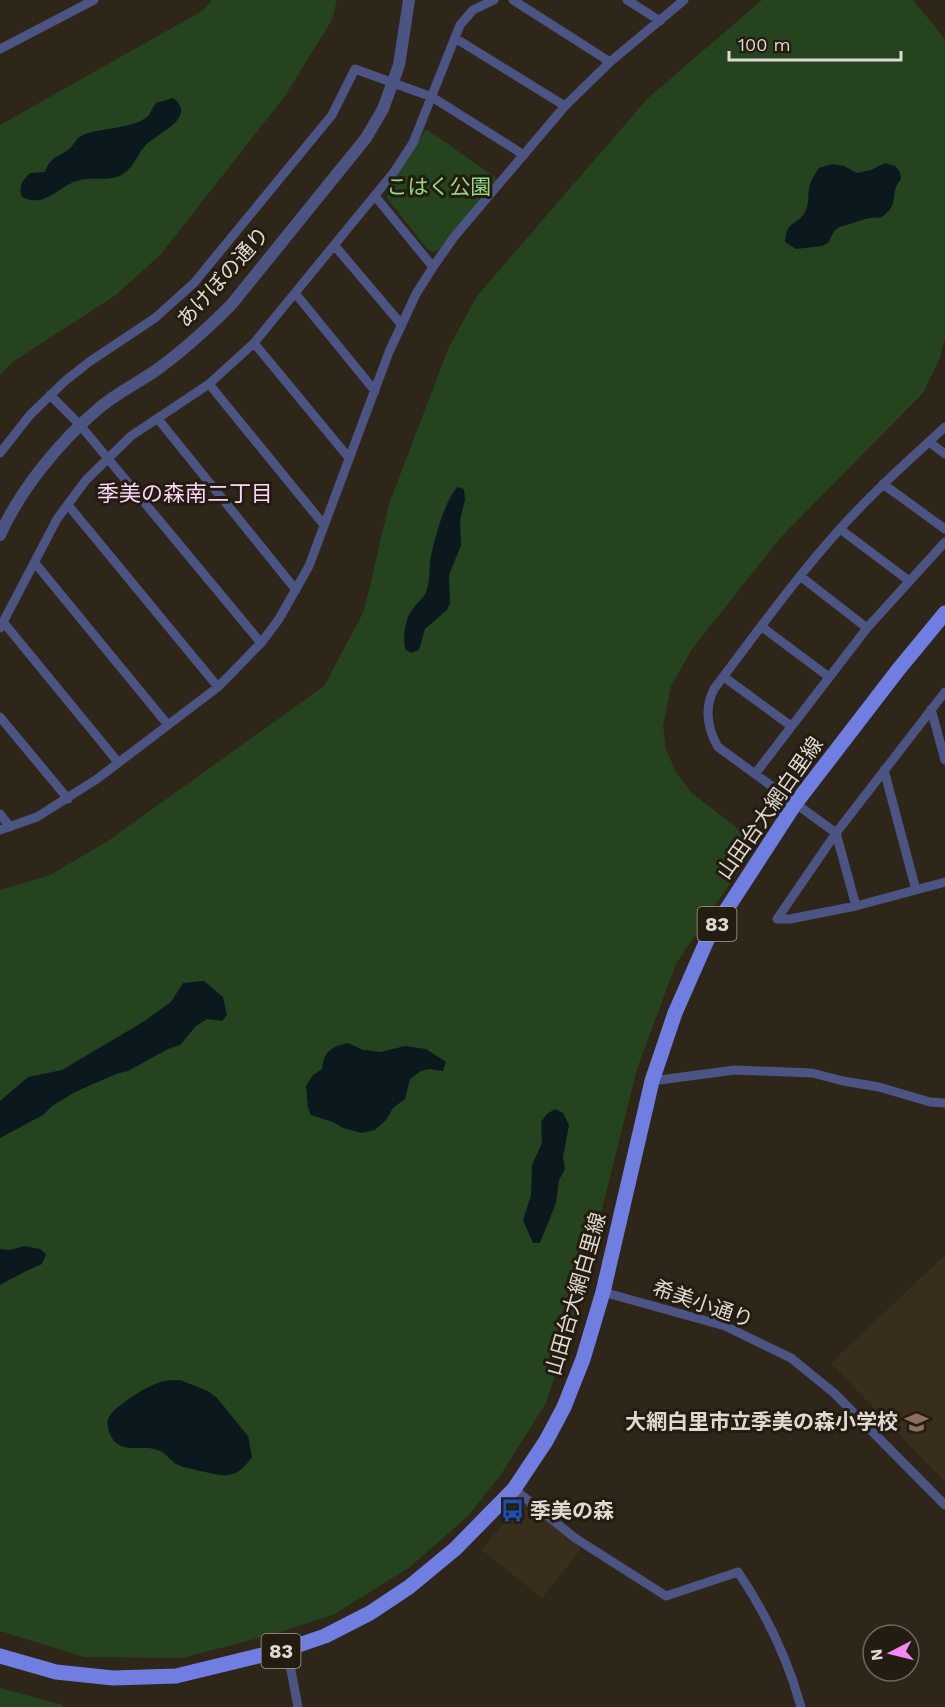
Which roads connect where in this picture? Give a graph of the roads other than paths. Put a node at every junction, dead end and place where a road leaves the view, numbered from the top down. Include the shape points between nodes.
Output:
1 (94, 0) edge
2 (409, 0) edge
3 (494, 0) edge
4 (513, 0) edge
5 (627, 0) edge
6 (684, 0) edge
7 (660, 21) junction
8 (455, 38) junction
9 (0, 49) edge
10 (610, 62) junction
11 (393, 82) junction
12 (432, 97) junction
13 (565, 106) junction
14 (524, 155) junction
15 (375, 196) junction
16 (335, 246) junction
17 (434, 267) junction
18 (295, 293) junction
19 (401, 324) junction
20 (254, 343) junction
21 (209, 384) junction
22 (375, 391) junction
23 (50, 395) junction
24 (158, 419) junction
25 (80, 425) junction
26 (945, 427) edge
27 (929, 442) junction
28 (0, 453) edge
29 (945, 454) edge
30 (349, 458) junction
31 (107, 459) junction
32 (883, 484) junction
33 (68, 506) junction
34 (324, 525) junction
35 (840, 529) junction
36 (945, 529) edge
37 (0, 535) edge
38 (945, 542) edge
39 (35, 563) junction
40 (800, 576) junction
41 (908, 580) junction
42 (296, 590) junction
43 (945, 614) edge
44 (2, 625) edge
45 (762, 627) junction
46 (867, 628) junction
47 (261, 643) junction
48 (724, 677) junction
49 (829, 677) junction
50 (218, 687) junction
51 (945, 693) edge
52 (931, 709) junction
53 (0, 717) edge
54 (168, 725) junction
55 (791, 726) junction
56 (945, 760) edge
57 (118, 762) junction
58 (884, 770) junction
59 (755, 774) junction
60 (68, 799) junction
61 (795, 804) junction
62 (0, 814) edge
63 (10, 827) junction
64 (0, 830) edge
65 (836, 834) junction
66 (945, 882) edge
67 (916, 890) junction
68 (856, 906) junction
69 (652, 1082) junction
70 (945, 1103) edge
71 (603, 1292) junction
72 (514, 1489) junction
73 (945, 1505) edge
74 (287, 1649) junction
75 (0, 1656) edge
76 (298, 1707) edge
77 (801, 1707) edge

1 - 9 street
2 - 11 street, あけぼの通り
3 - 8 street via 473,10
4 - 10 street
5 - 7 street
6 - 7 street
7 - 10 street
8 - 12 street
8 - 13 street
10 - 13 street
11 - 12 street
11 - 23 street via 355,69 332,115 194,283 155,318 88,362
11 - 25 street, あけぼの通り via 366,138 231,305 183,350
12 - 14 street
12 - 15 street via 412,142
13 - 14 street
14 - 17 street via 454,237
15 - 16 street
15 - 17 street
16 - 18 street
16 - 19 street
17 - 19 street
18 - 20 street
18 - 22 street
19 - 22 street
20 - 21 street
20 - 30 street
21 - 24 street
21 - 34 street
22 - 30 street
23 - 25 street
23 - 28 street
24 - 31 street via 131,436
24 - 42 street
25 - 31 street
25 - 37 street, あけぼの通り via 52,455
26 - 27 street
27 - 29 street
27 - 32 street
30 - 34 street
31 - 33 street
31 - 47 street
32 - 35 street
32 - 36 street
33 - 39 street via 57,519
33 - 50 street
34 - 42 street
35 - 40 street
35 - 41 street
38 - 41 street
39 - 44 street
39 - 54 street
40 - 45 street
40 - 46 street
41 - 46 street
42 - 47 street
43 - 61 main road, 山田台大網白里線 / 83
44 - 57 street
45 - 48 street
45 - 49 street
46 - 49 street
47 - 50 street
48 - 55 street
48 - 59 street via 710,699 709,726 718,747
49 - 55 street
50 - 54 street
51 - 52 street
52 - 56 street
52 - 58 street
53 - 60 street
54 - 57 street
55 - 59 street
57 - 60 street
58 - 65 street
58 - 67 street
59 - 61 street
60 - 63 street
61 - 65 street
61 - 69 main road, 山田台大網白里線 / 83 via 708,938 675,1013
62 - 63 street
63 - 64 street
65 - 68 street
65 - 68 street via 777,919
66 - 67 street
67 - 68 street
69 - 70 street via 735,1070 812,1073
69 - 71 main road, 山田台大網白里線 / 83
71 - 72 main road, 山田台大網白里線 / 83 via 564,1407
71 - 73 street, 希美小通り via 725,1326 791,1358 834,1393
72 - 74 main road, 山田台大網白里線 / 83 via 454,1550 409,1587 370,1613
72 - 77 street via 575,1538 666,1596 738,1572 759,1603
74 - 75 main road, 山田台大網白里線 / 83 via 176,1676 113,1678 56,1672
74 - 76 street

